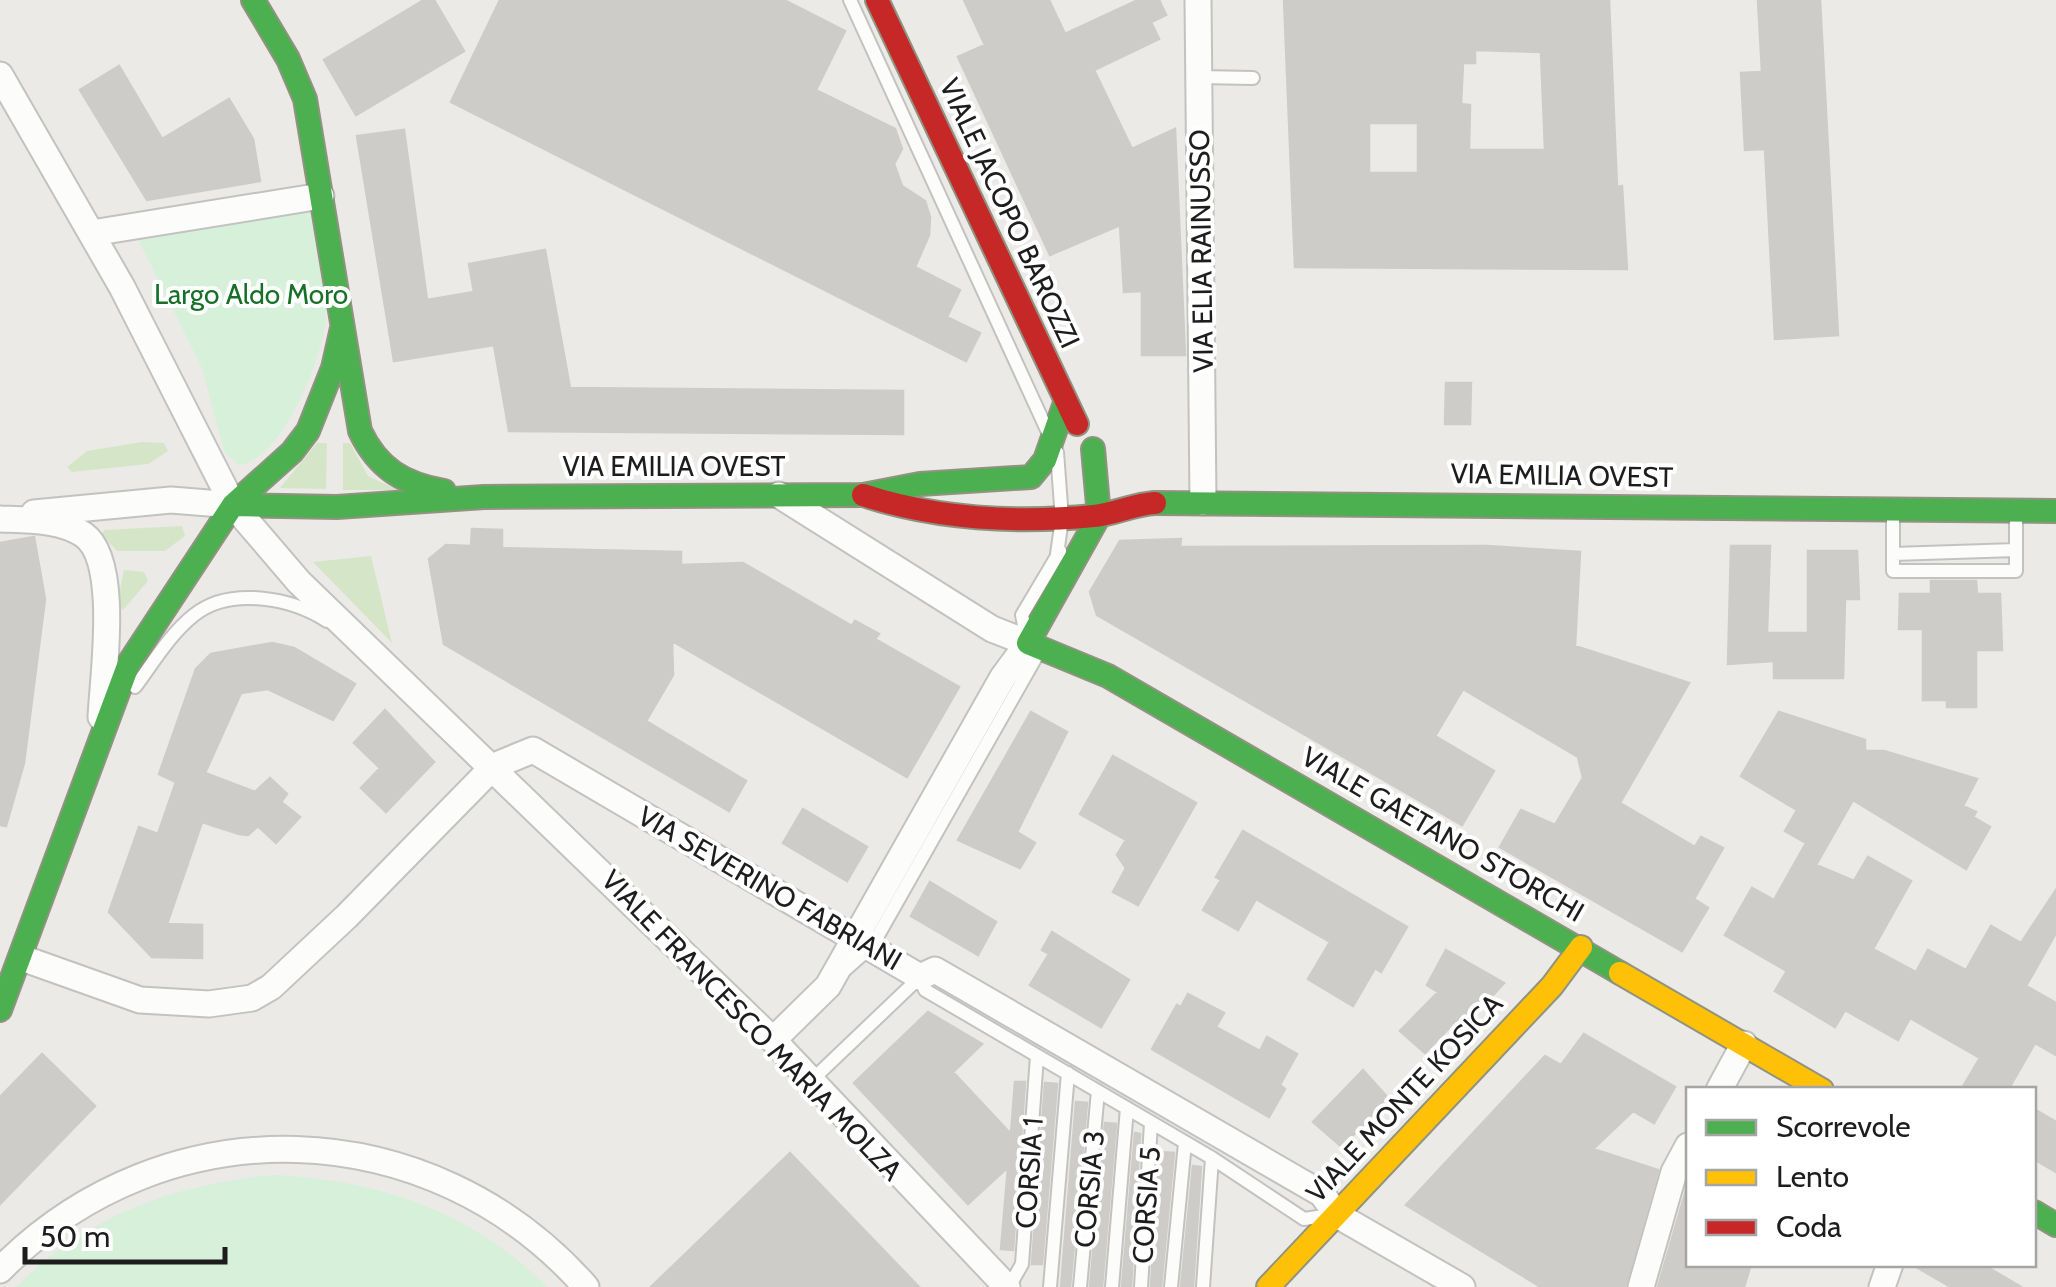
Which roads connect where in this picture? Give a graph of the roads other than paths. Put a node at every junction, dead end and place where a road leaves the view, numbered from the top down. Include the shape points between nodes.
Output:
1 (254, 0) edge
2 (850, 0) edge
3 (877, 0) edge
4 (1198, 0) edge
5 (0, 75) edge
6 (1199, 77) junction
7 (1253, 78) dead end
8 (320, 196) junction
9 (92, 232) junction
10 (342, 328) junction
11 (1065, 403) junction
12 (1052, 440) junction
13 (1093, 450) junction
14 (863, 495) junction
15 (779, 496) junction
16 (484, 497) junction
17 (1204, 502) junction
18 (1139, 504) junction
19 (233, 505) junction
20 (1892, 509) junction
21 (2016, 511) junction
22 (2056, 511) edge
23 (1099, 516) junction
24 (1062, 518) junction
25 (0, 519) edge
26 (2016, 550) junction
27 (1057, 554) junction
28 (1893, 554) junction
29 (1034, 646) junction
30 (372, 651) junction
31 (100, 733) junction
32 (494, 766) junction
33 (864, 941) junction
34 (1580, 947) junction
35 (22, 958) junction
36 (920, 976) junction
37 (0, 1010) edge
38 (773, 1040) junction
39 (1744, 1044) junction
40 (1037, 1056) junction
41 (1068, 1073) junction
42 (812, 1080) junction
43 (1721, 1087) edge
44 (1817, 1087) edge
45 (1098, 1091) junction
46 (1126, 1108) junction
47 (1152, 1122) junction
48 (1185, 1143) junction
49 (1686, 1150) edge
50 (1212, 1158) junction
51 (1337, 1215) junction
52 (0, 1270) edge
53 (586, 1287) edge
54 (1008, 1287) edge
55 (1050, 1287) edge
56 (1080, 1287) edge
57 (1112, 1287) edge
58 (1141, 1287) edge
59 (1171, 1287) edge
60 (1203, 1287) edge
61 (1268, 1287) edge
62 (1462, 1287) edge
63 (1641, 1287) edge

1 - 8 street via 298,79
2 - 12 lane
3 - 11 street, VIALE JACOPO BAROZZI
4 - 6 street, VIA ELIA RAINUSSO
5 - 9 street
6 - 7 lane
6 - 17 street, VIA ELIA RAINUSSO
8 - 9 street
8 - 10 street
9 - 19 street
10 - 16 street via 360,431 379,464 416,487
10 - 19 street via 308,431
11 - 12 street, VIA EMILIA OVEST
11 - 13 street, VIALE JACOPO BAROZZI
12 - 14 street, VIA EMILIA OVEST via 1030,477
12 - 24 lane
13 - 18 street
13 - 23 street
14 - 15 street, VIA EMILIA OVEST
14 - 24 street, VIA EMILIA OVEST via 915,512
15 - 16 street, VIA EMILIA OVEST
15 - 29 street via 992,629
16 - 19 street via 391,506
17 - 18 street, VIA EMILIA OVEST
17 - 20 street, VIA EMILIA OVEST
18 - 23 street, VIA EMILIA OVEST
19 - 25 street via 171,500
19 - 30 street via 299,582
19 - 31 street via 142,638
20 - 21 street, VIA EMILIA OVEST
20 - 28 lane
21 - 22 street, VIA EMILIA OVEST
21 - 26 lane
23 - 24 street, VIA EMILIA OVEST
23 - 27 lane
23 - 29 street
24 - 27 lane
25 - 31 street via 79,532 100,556 106,589
26 - 28 lane
26 - 28 lane via 2016,571 1892,571
27 - 29 lane via 1022,615
29 - 33 street via 1002,677
29 - 34 street, VIALE GAETANO STORCHI via 1108,676
30 - 31 lane via 294,605 254,598 217,603 184,624
30 - 32 street
31 - 35 street
32 - 33 street, VIA SEVERINO FABRIANI via 533,750
32 - 35 street via 262,994 234,1003 140,1000
32 - 38 street, VIALE FRANCESCO MARIA MOLZA
33 - 36 street, VIA SEVERINO FABRIANI
33 - 38 street
34 - 39 street, VIALE GAETANO STORCHI
34 - 51 street, VIALE MONTE KOSICA via 1552,986
35 - 37 street
36 - 40 lane via 925,990
36 - 42 lane
36 - 51 street, VIA SEVERINO FABRIANI via 935,970 1322,1194
38 - 42 street, VIALE FRANCESCO MARIA MOLZA
39 - 43 street
39 - 44 street, VIALE GAETANO STORCHI
40 - 41 lane
40 - 54 lane, CORSIA 1 via 1022,1264
41 - 45 lane
41 - 55 lane
42 - 54 street, VIALE FRANCESCO MARIA MOLZA
45 - 46 lane
45 - 56 lane, CORSIA 3
46 - 47 lane
46 - 57 lane
47 - 48 lane
47 - 58 lane, CORSIA 5
48 - 50 lane
48 - 59 lane
49 - 63 street
50 - 51 lane via 1304,1219
50 - 60 lane
51 - 61 street, VIALE MONTE KOSICA
51 - 62 street, VIA SEVERINO FABRIANI
52 - 53 street via 55,1222 128,1181 204,1156 284,1148 364,1156 441,1180 512,1219

